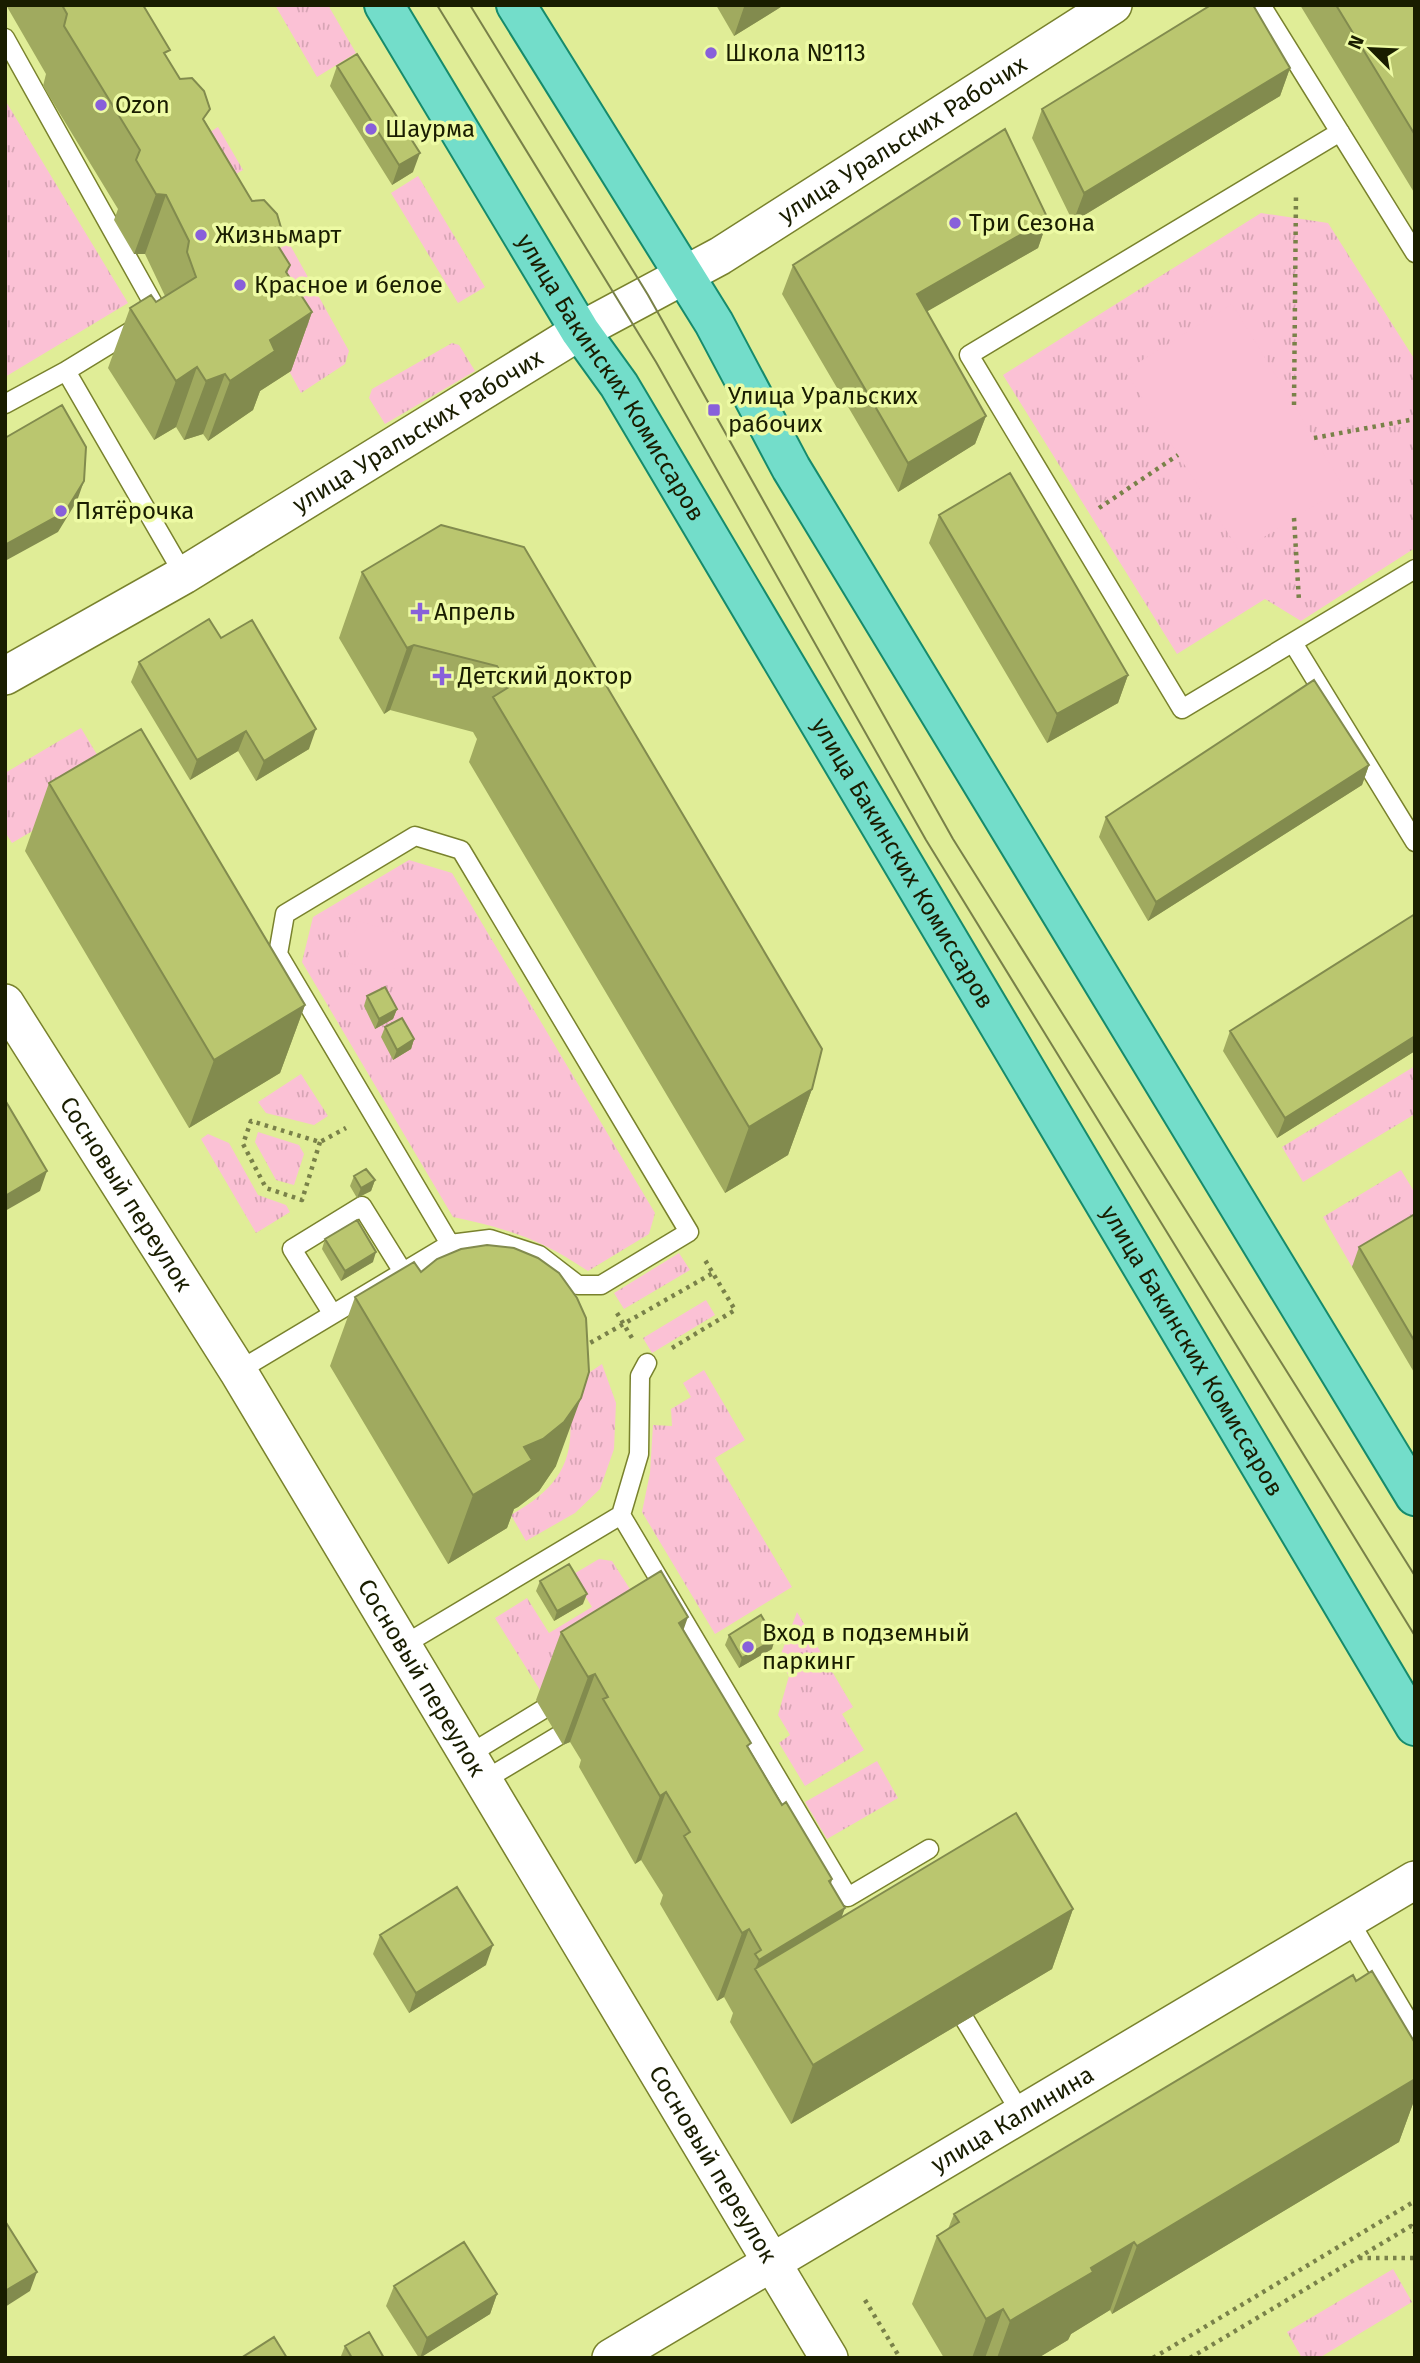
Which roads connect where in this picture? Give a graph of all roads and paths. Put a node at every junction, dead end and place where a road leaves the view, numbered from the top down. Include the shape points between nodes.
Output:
1 (384, 5) edge
2 (516, 5) edge
3 (1114, 5) edge
4 (1261, 5) edge
5 (5, 38) edge
6 (1340, 132) junction
7 (1296, 158) junction
8 (1415, 253) edge
9 (683, 275) junction
10 (580, 331) junction
11 (66, 371) junction
12 (5, 404) edge
13 (1294, 405) dead end
14 (1415, 419) edge
15 (1314, 438) dead end
16 (1178, 455) dead end
17 (1294, 518) dead end
18 (1072, 526) junction
19 (1415, 569) edge
20 (184, 575) junction
21 (1297, 640) junction
22 (5, 676) edge
23 (1415, 842) edge
24 (5, 1003) edge
25 (350, 1126) dead end
26 (320, 1142) junction
27 (689, 1232) junction
28 (450, 1244) junction
29 (403, 1272) junction
30 (713, 1273) junction
31 (601, 1285) junction
32 (332, 1313) junction
33 (623, 1322) junction
34 (576, 1352) edge
35 (647, 1363) junction
36 (238, 1371) junction
37 (1415, 1496) edge
38 (621, 1515) junction
39 (402, 1646) junction
40 (542, 1710) dead end
41 (1415, 1726) edge
42 (558, 1736) dead end
43 (475, 1768) junction
44 (929, 1849) dead end
45 (1415, 1880) edge
46 (1349, 1920) junction
47 (965, 2020) edge
48 (1415, 2032) edge
49 (1022, 2115) junction
50 (1415, 2201) edge
51 (1415, 2233) edge
52 (1358, 2258) junction
53 (1415, 2258) edge
54 (773, 2264) junction
55 (866, 2300) dead end
56 (611, 2358) edge
57 (829, 2358) edge
58 (900, 2358) edge
59 (1153, 2358) edge
60 (1190, 2358) edge

1 - 10 main road, улица Бакинских Комиссаров
2 - 9 main road
3 - 9 street, улица Уральских Рабочих via 720,256
4 - 6 lane
5 - 11 lane via 159,314
6 - 7 lane
6 - 8 lane
7 - 13 path
7 - 18 lane via 969,355
9 - 10 street, улица Уральских Рабочих
9 - 37 main road via 791,468
10 - 20 street, улица Уральских Рабочих
10 - 41 main road, улица Бакинских Комиссаров via 619,385
11 - 12 lane
11 - 20 lane
14 - 15 path
16 - 18 path
17 - 21 path
18 - 21 lane via 1182,709
19 - 21 lane
20 - 22 street, улица Уральских Рабочих
21 - 23 lane
24 - 36 street, Сосновый переулок
25 - 26 path
26 - 26 path via 251,1121 243,1144 266,1188 302,1200
27 - 28 lane via 461,850 415,836 285,914 278,954
27 - 30 path
27 - 31 lane
28 - 29 lane
28 - 31 lane via 490,1238 539,1255 578,1285
29 - 32 lane
29 - 32 lane via 362,1206 292,1249
30 - 33 path
30 - 35 path via 735,1310
31 - 33 path
32 - 36 lane
33 - 34 path
33 - 35 path
35 - 38 lane via 640,1376 639,1454
36 - 39 street, Сосновый переулок
38 - 39 lane
38 - 44 lane via 848,1897
39 - 43 street, Сосновый переулок
40 - 43 lane
42 - 43 lane
43 - 54 street, Сосновый переулок
45 - 46 street, улица Калинина
46 - 48 lane
46 - 49 street, улица Калинина
47 - 49 lane
49 - 54 street, улица Калинина
50 - 59 path
51 - 52 path via 1410,2226
52 - 53 path
52 - 60 path
54 - 56 street, улица Калинина
54 - 57 street, Сосновый переулок
55 - 58 path

